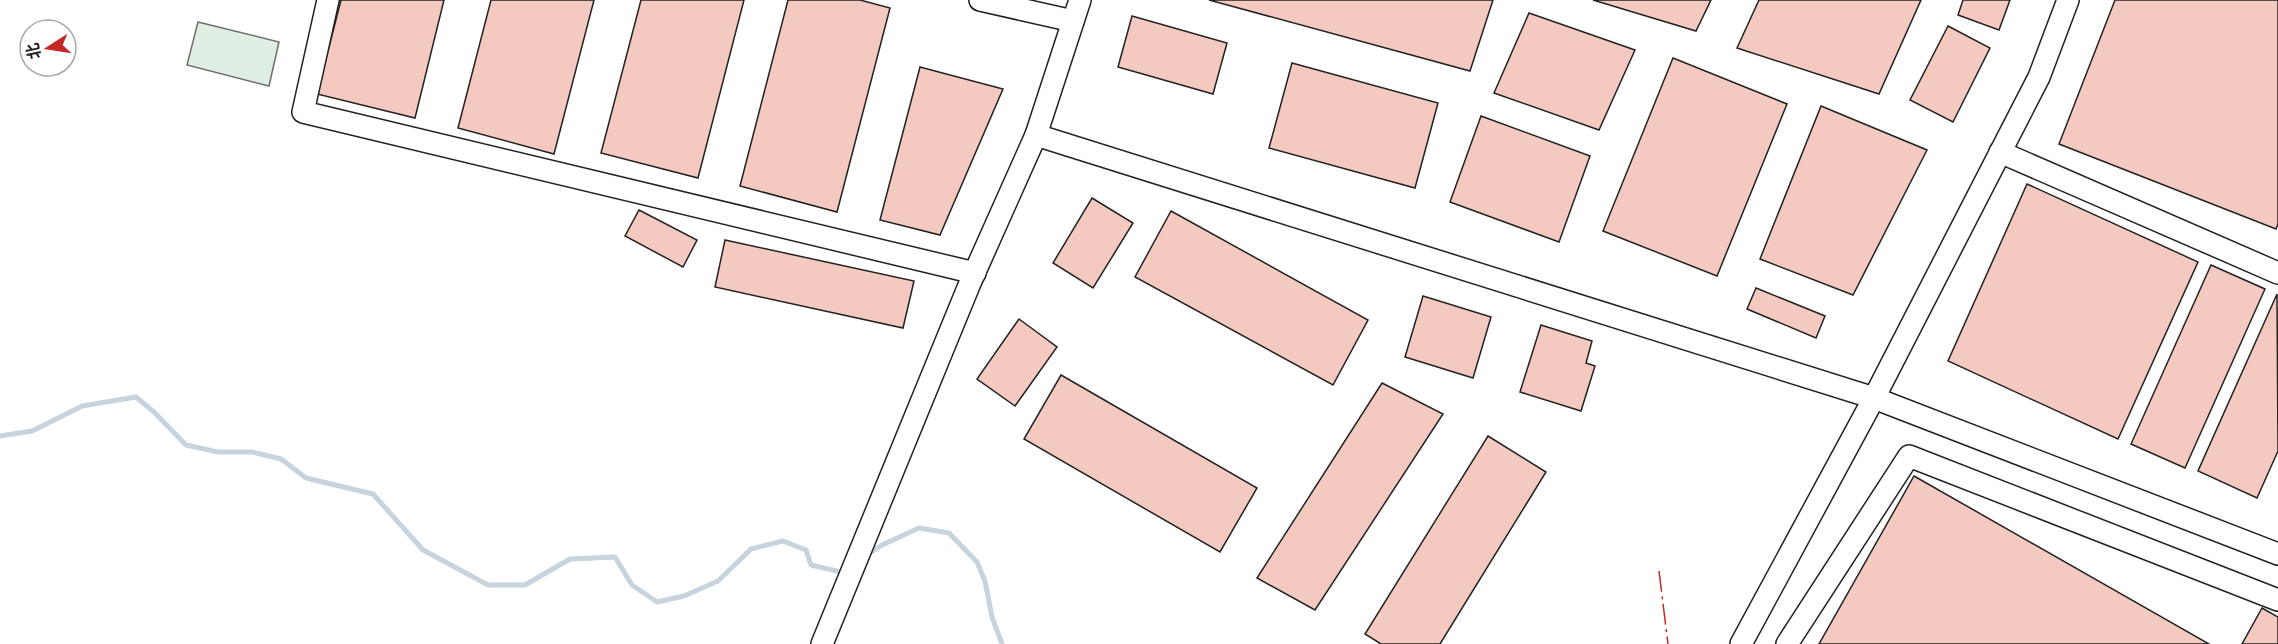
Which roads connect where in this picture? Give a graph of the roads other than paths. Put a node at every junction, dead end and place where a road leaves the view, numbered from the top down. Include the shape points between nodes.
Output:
1 (328, 0) edge
2 (980, 0) edge
3 (1080, 0) edge
4 (2068, 0) edge
5 (1073, 21) junction
6 (1036, 135) junction
7 (2000, 152) junction
8 (975, 273) junction
9 (2278, 273) edge
10 (1874, 398) junction
11 (2278, 554) edge
12 (2278, 600) edge
13 (822, 644) edge
14 (1741, 644) edge
15 (1787, 644) edge

1 - 8 street via 303,112
2 - 5 street
3 - 5 street
4 - 7 street via 2039,77
5 - 6 street
6 - 8 street
6 - 10 street
7 - 9 street
7 - 10 street
8 - 13 street
10 - 11 street
10 - 14 street
12 - 15 street via 1909,456

